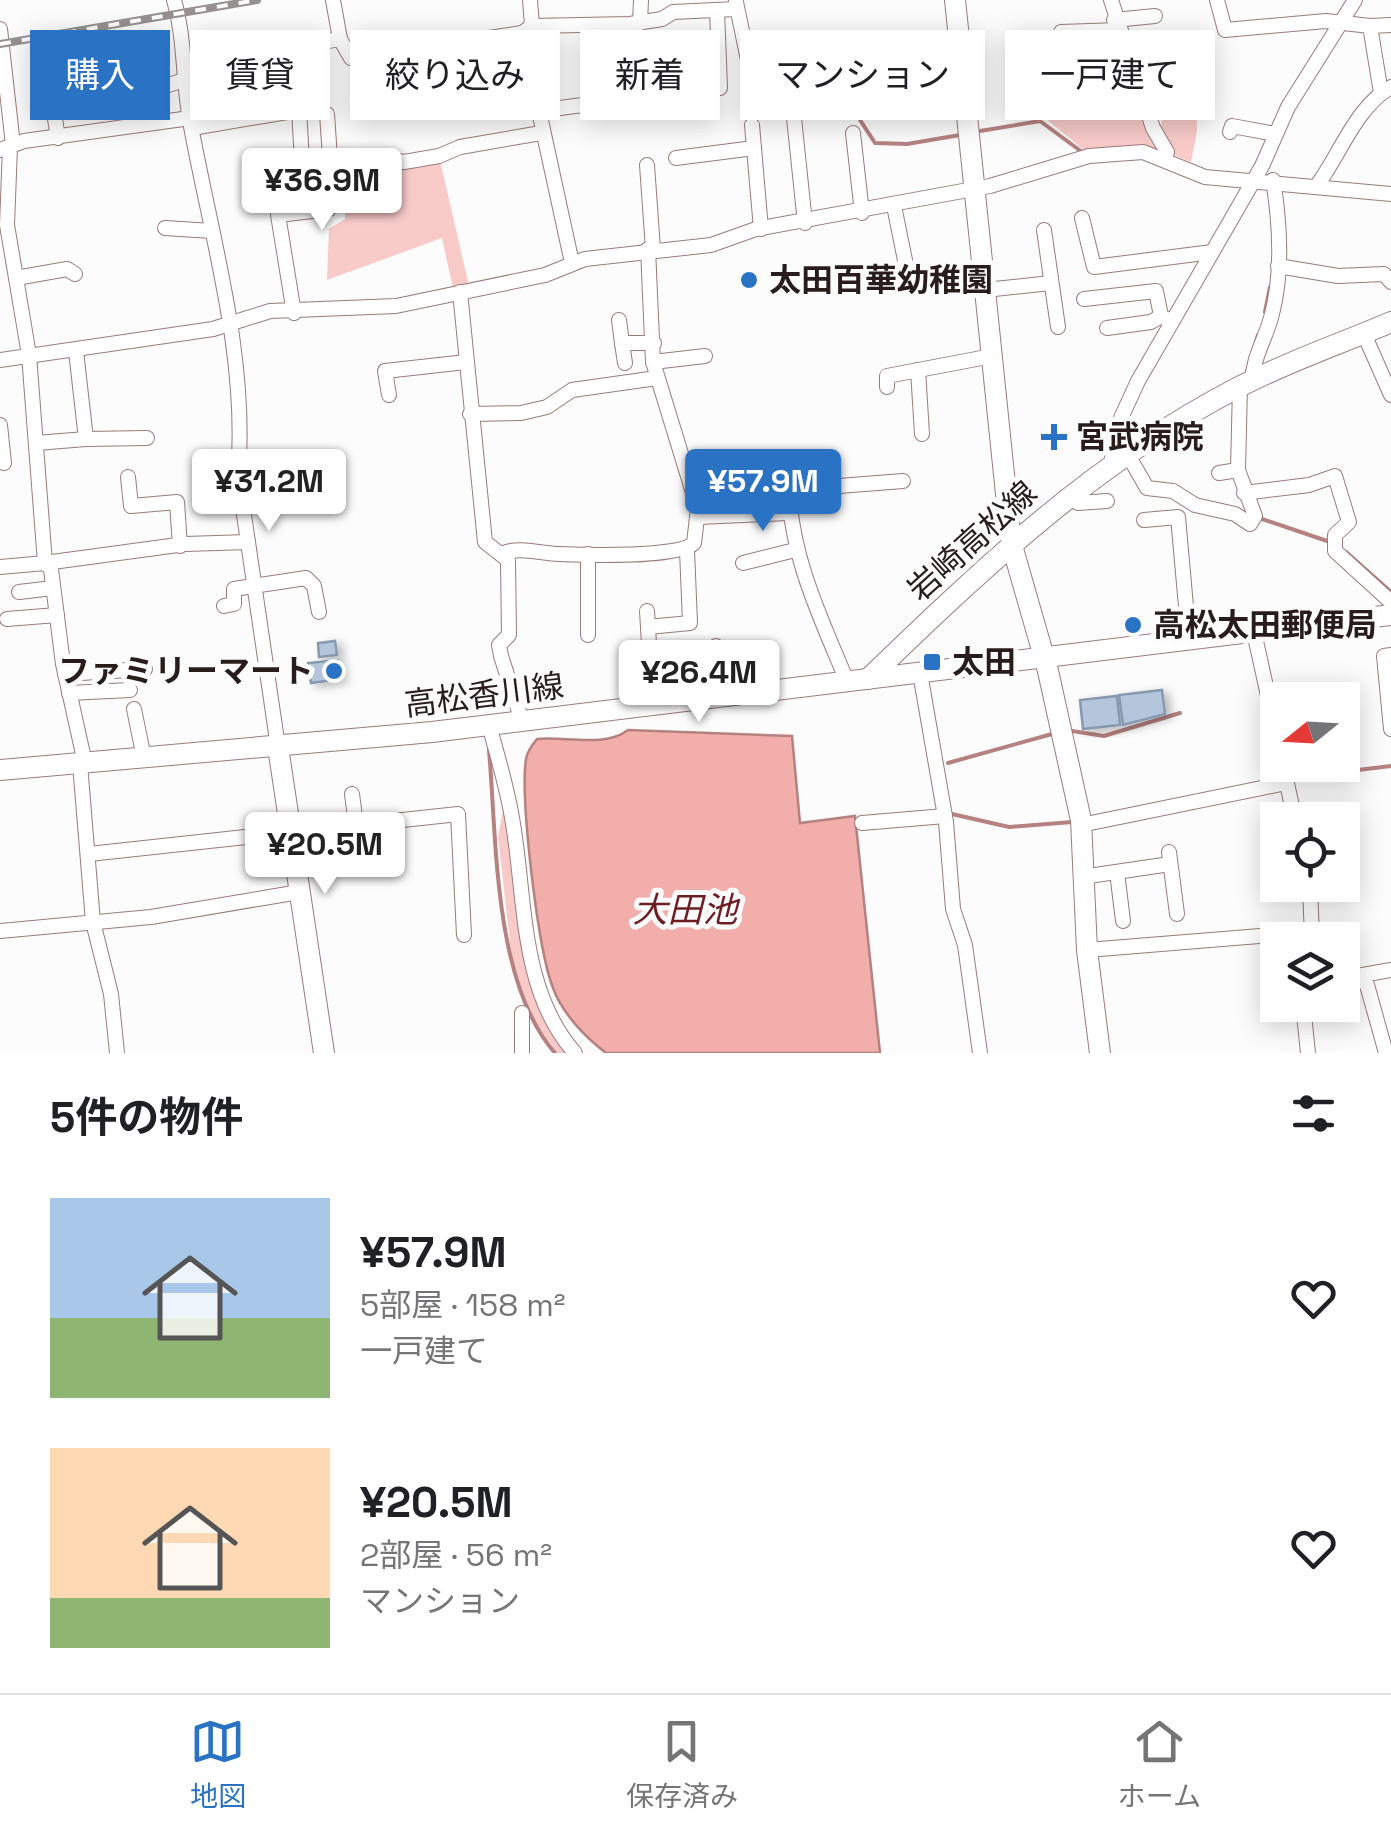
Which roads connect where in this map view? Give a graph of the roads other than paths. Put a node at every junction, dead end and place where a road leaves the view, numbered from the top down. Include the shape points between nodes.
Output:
1 (174, 0) edge
2 (333, 0) edge
3 (530, 0) edge
4 (641, 0) edge
5 (955, 0) edge
6 (1111, 0) edge
7 (1217, 0) edge
8 (1355, 0) edge
9 (736, 5) edge
10 (717, 10) junction
11 (1154, 16) dead end
12 (1342, 22) junction
13 (640, 23) junction
14 (1116, 25) junction
15 (1370, 26) junction
16 (1391, 26) edge
17 (0, 29) edge
18 (527, 30) joint
19 (718, 30) edge
20 (741, 30) edge
21 (1077, 30) edge
22 (340, 40) junction
23 (350, 58) edge
24 (185, 80) junction
25 (170, 88) edge
26 (1386, 90) edge
27 (55, 120) edge
28 (328, 120) edge
29 (539, 120) edge
30 (794, 120) edge
31 (190, 123) junction
32 (752, 125) dead end
33 (1230, 132) dead end
34 (542, 133) junction
35 (853, 133) dead end
36 (1275, 134) junction
37 (58, 138) junction
38 (8, 147) edge
39 (754, 148) junction
40 (1165, 156) junction
41 (331, 158) junction
42 (676, 158) dead end
43 (302, 161) junction
44 (252, 165) dead end
45 (647, 166) dead end
46 (1255, 179) junction
47 (1273, 180) junction
48 (1318, 184) junction
49 (975, 188) junction
50 (1391, 194) edge
51 (894, 206) junction
52 (862, 213) junction
53 (1082, 218) dead end
54 (805, 223) junction
55 (165, 228) dead end
56 (761, 229) junction
57 (212, 230) junction
58 (1044, 230) dead end
59 (651, 249) junction
60 (1212, 252) junction
61 (572, 263) junction
62 (1278, 266) junction
63 (75, 274) dead end
64 (908, 275) dead end
65 (16, 278) junction
66 (1391, 282) edge
67 (1050, 283) junction
68 (985, 290) junction
69 (460, 292) junction
70 (1084, 299) dead end
71 (294, 313) junction
72 (620, 320) dead end
73 (1166, 320) junction
74 (1391, 322) edge
75 (230, 324) junction
76 (1058, 328) dead end
77 (1107, 328) dead end
78 (1364, 334) junction
79 (622, 343) junction
80 (654, 343) junction
81 (76, 351) junction
82 (30, 355) junction
83 (705, 356) dead end
84 (992, 356) junction
85 (0, 360) edge
86 (466, 362) junction
87 (653, 362) junction
88 (625, 363) dead end
89 (918, 370) junction
90 (657, 378) junction
91 (1246, 384) junction
92 (887, 388) dead end
93 (390, 395) dead end
94 (1391, 395) edge
95 (470, 414) junction
96 (0, 425) edge
97 (922, 434) dead end
98 (86, 438) junction
99 (147, 438) dead end
100 (36, 443) junction
101 (1119, 461) junction
102 (4, 463) dead end
103 (788, 467) dead end
104 (1238, 470) junction
105 (1219, 472) dead end
106 (128, 477) dead end
107 (903, 480) dead end
108 (330, 487) dead end
109 (788, 490) junction
110 (241, 493) junction
111 (1244, 493) junction
112 (1065, 496) junction
113 (1107, 501) dead end
114 (788, 513) junction
115 (698, 517) junction
116 (1144, 520) dead end
117 (248, 542) junction
118 (1011, 542) junction
119 (180, 546) junction
120 (687, 550) junction
121 (795, 550) junction
122 (504, 553) junction
123 (588, 554) junction
124 (45, 562) junction
125 (744, 564) dead end
126 (0, 568) edge
127 (254, 586) junction
128 (53, 588) junction
129 (19, 592) dead end
130 (1391, 602) edge
131 (224, 606) dead end
132 (319, 612) dead end
133 (57, 615) junction
134 (1391, 615) edge
135 (8, 619) dead end
136 (1254, 632) junction
137 (588, 634) dead end
138 (1189, 640) junction
139 (649, 645) dead end
140 (716, 646) dead end
141 (1391, 654) edge
142 (1042, 658) junction
143 (145, 670) dead end
144 (920, 673) junction
145 (65, 674) junction
146 (857, 680) junction
147 (1265, 682) edge
148 (130, 690) dead end
149 (69, 693) junction
150 (720, 697) junction
151 (134, 709) dead end
152 (522, 722) junction
153 (489, 725) junction
154 (1391, 729) edge
155 (278, 747) junction
156 (144, 758) junction
157 (82, 764) junction
158 (0, 770) edge
159 (1262, 782) edge
160 (352, 794) dead end
161 (945, 816) junction
162 (1080, 821) junction
163 (862, 823) dead end
164 (356, 825) junction
165 (290, 832) junction
166 (89, 854) junction
167 (380, 858) dead end
168 (296, 866) junction
169 (1117, 872) junction
170 (1082, 877) junction
171 (300, 892) junction
172 (1177, 914) dead end
173 (1124, 921) dead end
174 (94, 922) junction
175 (0, 930) edge
176 (464, 936) dead end
177 (1260, 939) edge
178 (1087, 950) junction
179 (1391, 970) edge
180 (1360, 976) edge
181 (1360, 982) edge
182 (522, 1012) dead end
183 (1304, 1022) edge
184 (117, 1053) edge
185 (324, 1053) edge
186 (522, 1053) edge
187 (575, 1053) edge
188 (980, 1053) edge
189 (1100, 1053) edge
190 (1308, 1053) edge
191 (1386, 1053) edge

1 - 24 street
2 - 22 street
3 - 18 street
4 - 13 street
5 - 49 main road
6 - 14 street
7 - 12 street via 1225,30
8 - 12 street
9 - 10 street
9 - 20 street
10 - 13 street via 673,12
10 - 19 street
11 - 14 street
12 - 15 street
12 - 36 street
13 - 18 street
14 - 21 street
14 - 40 street via 1132,46
15 - 16 street
15 - 26 street
17 - 38 street
22 - 23 street
22 - 24 street via 273,50
24 - 25 street
24 - 31 street
26 - 48 street via 1364,106
27 - 37 street
28 - 41 street
29 - 34 street
30 - 54 street
31 - 37 street
31 - 43 street via 299,110
31 - 57 street
32 - 39 street
33 - 36 street via 1240,124
34 - 41 street via 404,162
34 - 61 street
35 - 52 street
36 - 46 street
37 - 38 street
38 - 65 street via 7,224
39 - 42 street
39 - 56 street
40 - 46 street via 1205,177
40 - 49 street via 1089,156
41 - 43 street
41 - 71 street via 329,208 278,216
43 - 44 street
45 - 59 street
46 - 47 street
46 - 60 street
47 - 48 street
47 - 62 street
48 - 50 street
49 - 51 street
49 - 68 main road
51 - 52 street
51 - 64 street
52 - 54 street
53 - 60 street via 1094,267
54 - 56 street
55 - 57 street
56 - 59 street via 724,243
57 - 75 street
58 - 67 street
59 - 61 street
59 - 80 street
60 - 73 street
61 - 69 street via 545,276
62 - 66 street via 1338,276 1384,274
62 - 91 street via 1273,314
63 - 65 street via 67,269
65 - 82 street
67 - 68 street
67 - 76 street
68 - 84 main road
69 - 71 street via 385,307
69 - 86 street
70 - 73 street via 1156,291
71 - 75 street via 270,311
72 - 79 street
73 - 77 street
73 - 101 street via 1121,418
74 - 78 main road, 岩崎高松線
75 - 81 street
75 - 110 street
78 - 91 main road, 岩崎高松線
78 - 94 street
79 - 80 street
79 - 88 street
80 - 87 street
81 - 82 street
81 - 98 street
82 - 85 street
82 - 100 street
83 - 87 street
84 - 89 street
84 - 118 main road
86 - 93 street via 385,372
86 - 95 street
87 - 90 street
89 - 92 street via 887,376
89 - 97 street
90 - 95 street via 572,390 548,407 521,413
90 - 115 street
91 - 101 main road, 岩崎高松線
91 - 104 street
95 - 122 street via 485,542
96 - 102 street
98 - 99 street
98 - 100 street
100 - 124 street
101 - 111 street via 1147,488 1173,491 1250,524 1255,516
101 - 112 main road, 岩崎高松線
103 - 109 street
104 - 105 street
104 - 111 street
106 - 119 street via 132,506 177,502
107 - 109 street
108 - 110 street
109 - 114 street
110 - 117 street
111 - 130 street via 1309,486 1334,476 1348,522 1335,535 1336,546
112 - 113 street via 1078,503
112 - 118 main road, 岩崎高松線
114 - 115 street
114 - 121 street
115 - 120 street
116 - 138 street via 1178,517
117 - 119 street
117 - 127 street
118 - 142 main road
118 - 146 main road, 岩崎高松線
119 - 124 street
120 - 123 street
120 - 139 street via 690,623 648,619
121 - 125 street
121 - 146 street
122 - 123 street
122 - 152 street via 509,634 499,645
123 - 137 street
124 - 126 street
124 - 128 street
127 - 131 street via 234,589 234,604
127 - 132 street via 306,578
127 - 155 street
128 - 129 street
128 - 133 street
133 - 135 street
133 - 145 street
134 - 136 main road, 高松香川線
136 - 138 main road, 高松香川線
136 - 147 street
138 - 142 main road, 高松香川線
140 - 150 street
141 - 154 street via 1384,656
142 - 144 main road, 高松香川線
142 - 162 main road
143 - 145 street
144 - 146 main road, 高松香川線
144 - 161 street
145 - 149 street
146 - 150 main road, 高松香川線
148 - 149 street
149 - 157 street
150 - 152 main road, 高松香川線
151 - 156 street
152 - 153 main road, 高松香川線
153 - 155 main road, 高松香川線
153 - 187 street via 510,802 535,981 555,1028
155 - 156 main road, 高松香川線
155 - 165 main road
156 - 157 main road, 高松香川線
157 - 158 main road, 高松香川線
157 - 166 street
159 - 162 street
160 - 164 street
161 - 163 street
161 - 188 street via 953,909 965,945
162 - 170 main road
164 - 165 street
164 - 176 street via 458,814
165 - 166 street
165 - 168 main road
166 - 174 street
167 - 168 street
168 - 171 main road
169 - 170 street
169 - 172 street via 1170,858
169 - 173 street
170 - 178 main road
171 - 174 street
171 - 185 main road
174 - 175 street
174 - 184 street
177 - 178 street
178 - 189 main road
179 - 180 street
181 - 191 street via 1367,985
182 - 186 street
183 - 190 street

